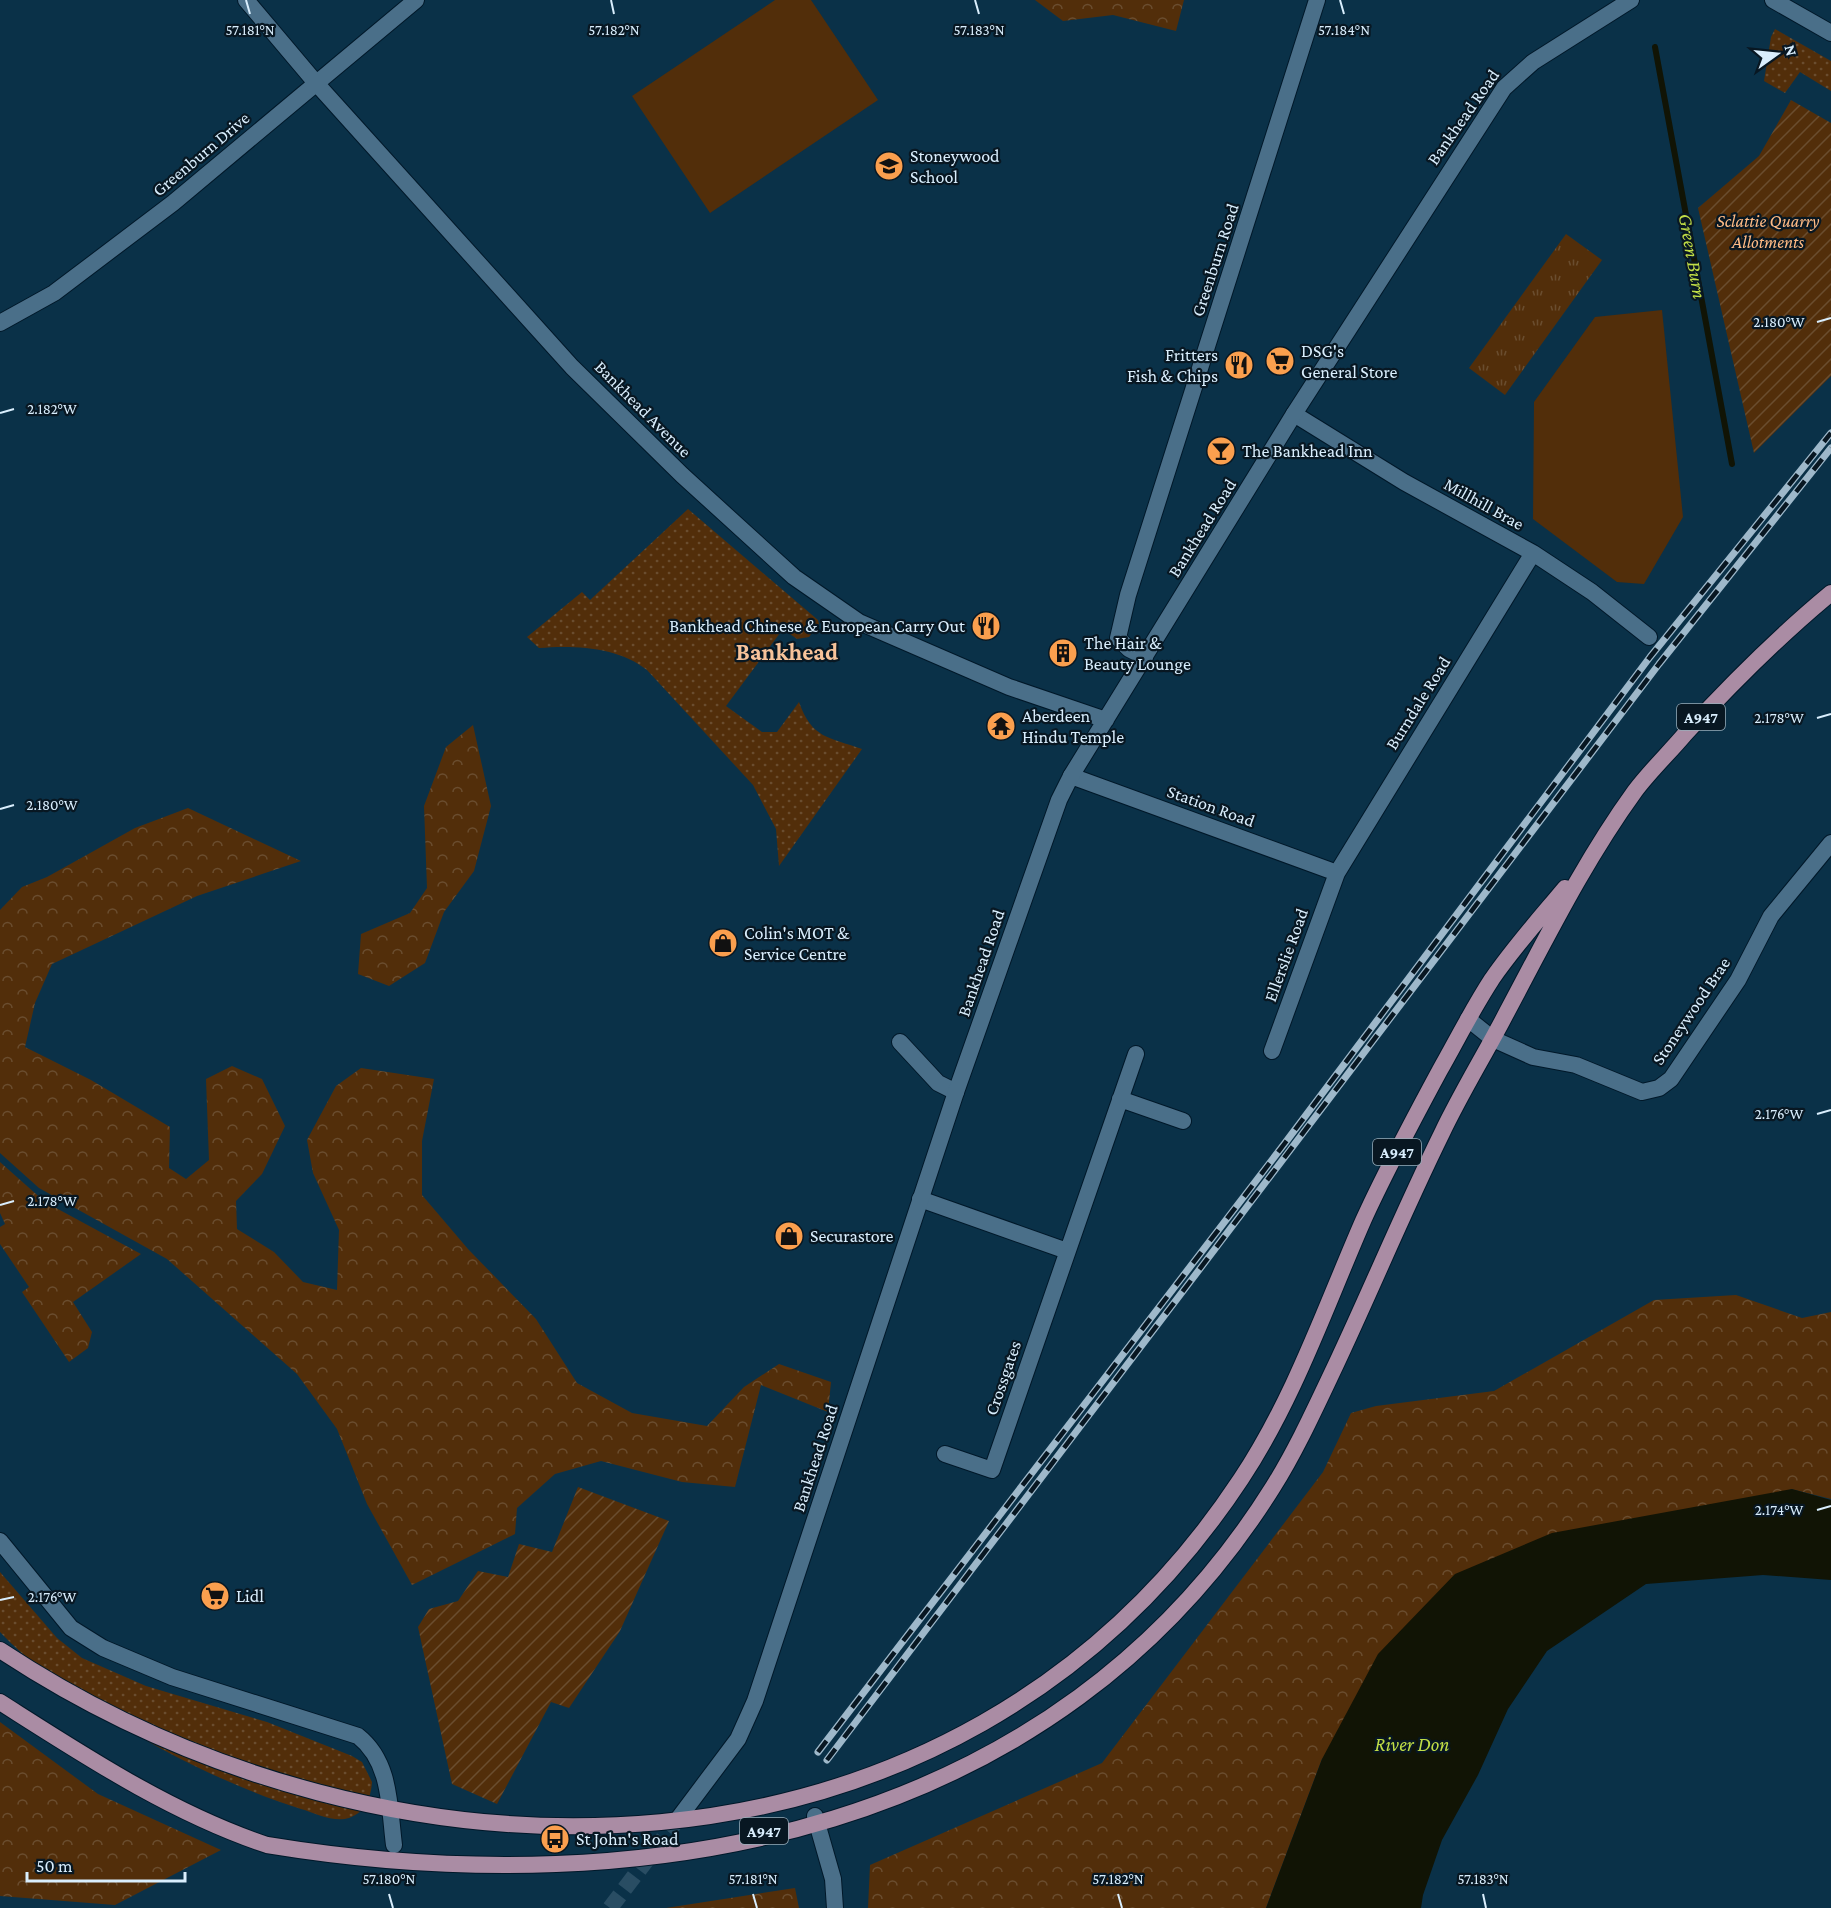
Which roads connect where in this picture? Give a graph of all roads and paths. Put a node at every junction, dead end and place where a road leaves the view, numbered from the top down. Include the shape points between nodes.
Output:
1 (246, 0) edge
2 (416, 0) edge
3 (1317, 0) edge
4 (1631, 0) edge
5 (1773, 0) edge
6 (1831, 33) edge
7 (316, 83) junction
8 (0, 323) edge
9 (1294, 414) junction
10 (1533, 553) junction
11 (1831, 593) edge
12 (1649, 637) dead end
13 (1145, 657) junction
14 (1106, 720) junction
15 (1071, 776) junction
16 (1831, 843) edge
17 (1589, 858) junction
18 (1336, 873) junction
19 (1468, 1019) junction
20 (1493, 1039) junction
21 (900, 1042) dead end
22 (1272, 1051) dead end
23 (1136, 1054) dead end
24 (956, 1092) junction
25 (1120, 1099) junction
26 (1183, 1121) dead end
27 (920, 1199) junction
28 (1067, 1251) junction
29 (945, 1454) dead end
30 (0, 1541) edge
31 (0, 1650) edge
32 (0, 1702) edge
33 (86, 1717) dead end
34 (961, 1786) dead end
35 (815, 1816) junction
36 (678, 1820) tunnel mouth
37 (360, 1839) dead end
38 (394, 1845) junction
39 (831, 1845) junction
40 (805, 1853) dead end
41 (385, 1876) dead end
42 (835, 1908) edge

1 - 7 street, Bankhead Avenue
2 - 7 street, Greenburn Drive
3 - 13 street, Greenburn Road via 1128,595 1118,638
4 - 9 street, Bankhead Road via 1533,62 1504,88
5 - 6 street
7 - 8 street, Greenburn Drive via 173,203 54,293
7 - 14 street, Bankhead Avenue via 572,367 794,577 859,622 1009,687
9 - 10 street, Millhill Brae via 1404,482
9 - 13 street, Bankhead Road
10 - 12 street, Millhill Brae via 1592,592
10 - 18 street, Burndale Road
11 - 17 main road, A947 via 1780,637 1702,716 1638,787
13 - 14 street, Bankhead Road
14 - 15 street, Bankhead Road
15 - 18 street, Station Road
15 - 24 street, Bankhead Road via 1059,800
16 - 20 street, Stoneywood Brae via 1771,916 1738,980 1671,1079 1659,1088 1642,1092 1576,1065 1533,1057
17 - 19 main road, A947 via 1509,957
17 - 20 main road, A947
18 - 22 street, Ellerslie Road
19 - 20 street, Stoneywood Brae
19 - 35 main road, A947 via 1366,1215 1274,1422 1243,1476 1174,1569 1102,1644 1022,1709 928,1767
20 - 34 main road, A947 via 1441,1134 1301,1437 1253,1518 1203,1586 1128,1665 1069,1715 1003,1762
21 - 24 street via 938,1083
23 - 25 street, Crossgates
24 - 27 street, Bankhead Road
25 - 26 street
25 - 28 street, Crossgates
27 - 28 street
27 - 36 street, Bankhead Road via 755,1701 738,1739
28 - 29 street, Crossgates via 992,1470
30 - 38 street via 71,1628 103,1648 172,1677 358,1736 372,1747 384,1773
31 - 33 main road
32 - 41 main road via 110,1771 228,1830 311,1858
35 - 38 main road, A947 via 739,1838 644,1855 516,1861
35 - 39 street
37 - 38 main road, A947
39 - 40 main road, A947
39 - 42 street

